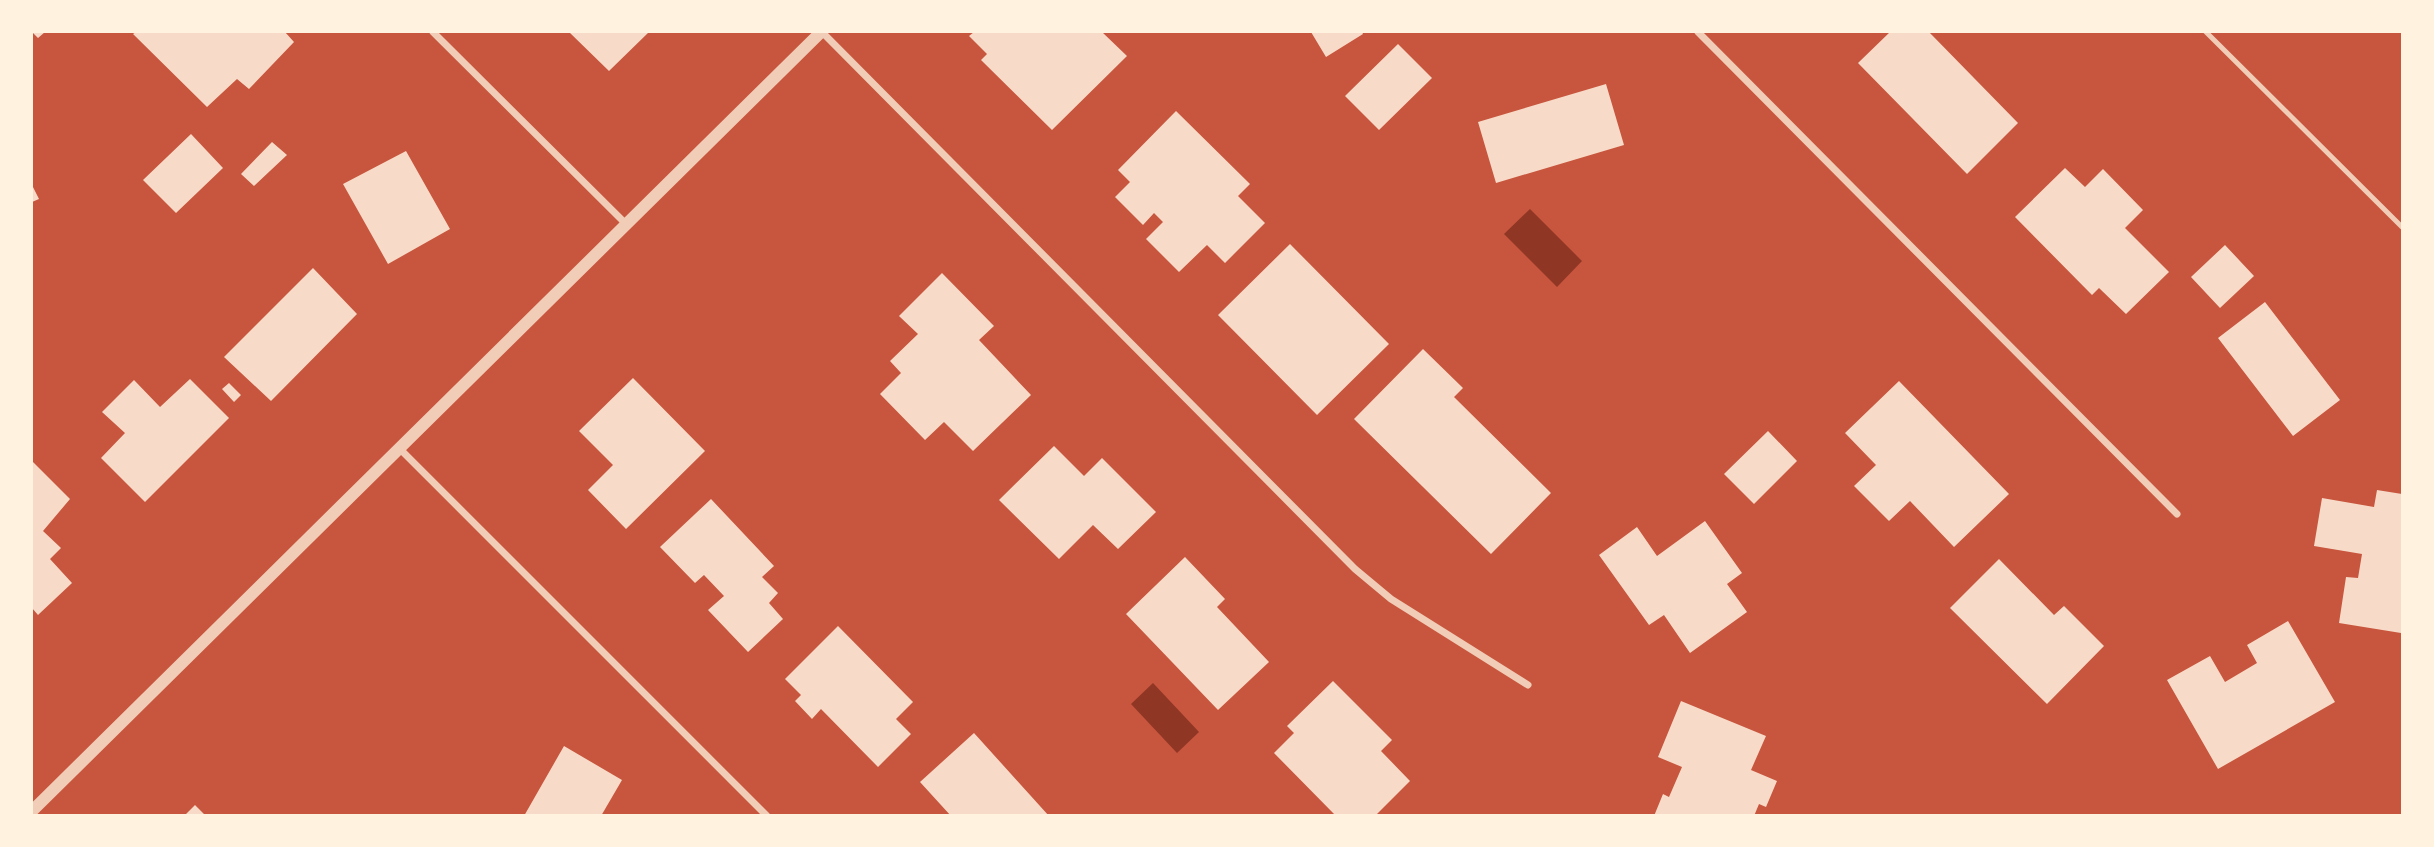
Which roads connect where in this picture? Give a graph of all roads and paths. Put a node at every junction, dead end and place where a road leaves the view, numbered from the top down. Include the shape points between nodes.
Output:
1 (433, 32) edge
2 (822, 32) edge
3 (1698, 32) edge
4 (2206, 32) edge
5 (626, 224) junction
6 (2403, 227) edge
7 (399, 448) junction
8 (2177, 514) dead end
9 (1528, 685) dead end
10 (32, 811) edge
11 (767, 816) edge

1 - 5 street
2 - 5 street
2 - 9 street via 1355,569 1391,599
3 - 8 street
4 - 6 lane
5 - 7 street
7 - 10 street
7 - 11 street

